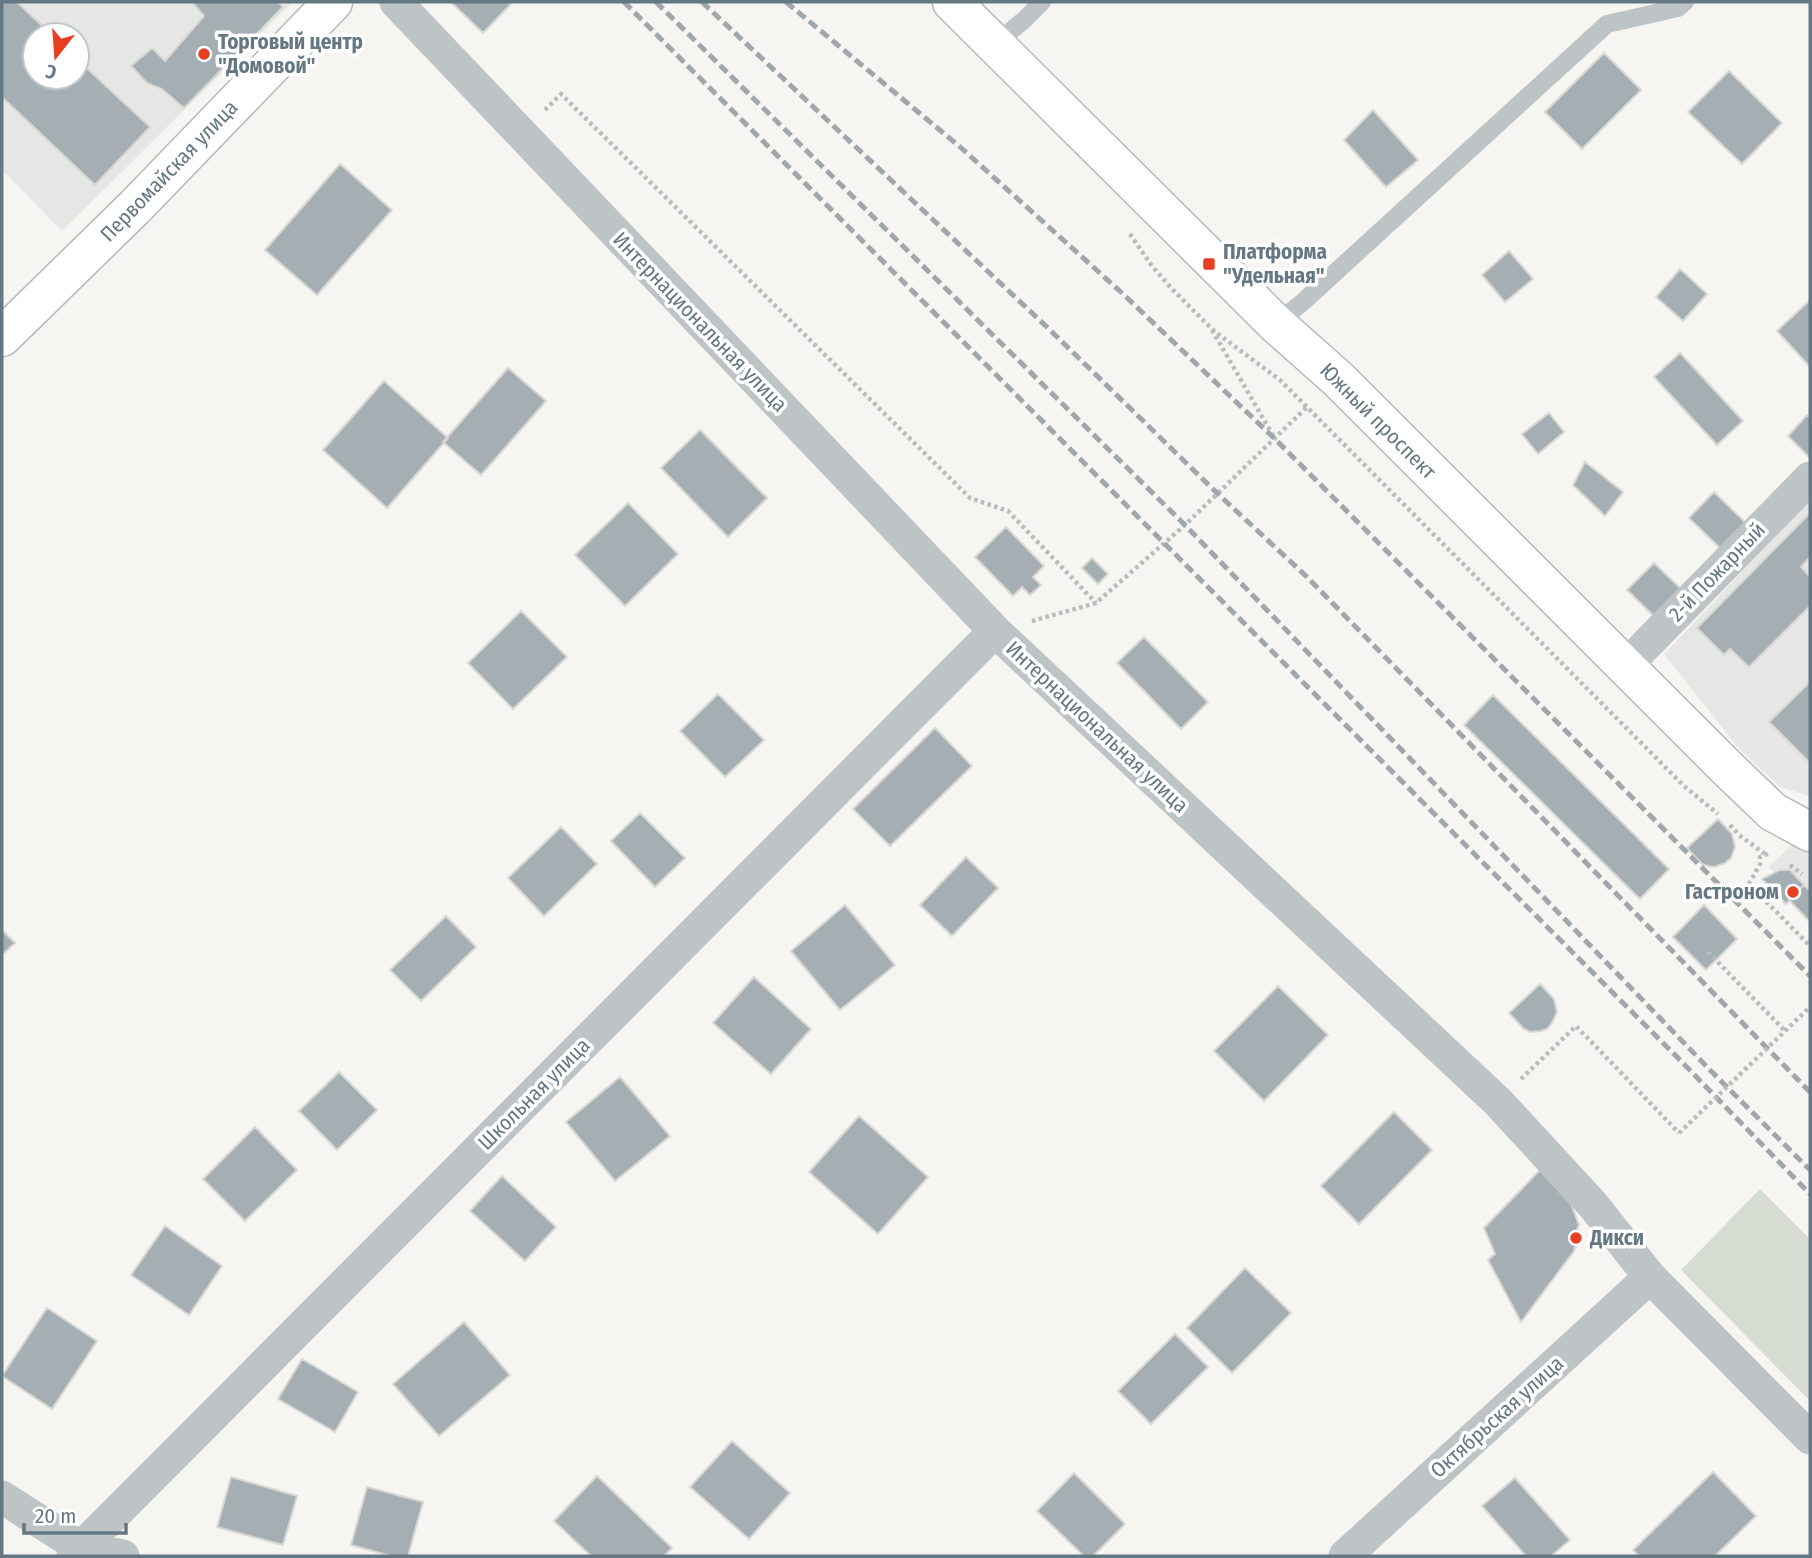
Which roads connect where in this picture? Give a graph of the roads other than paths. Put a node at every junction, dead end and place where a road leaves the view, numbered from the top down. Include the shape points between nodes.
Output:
1 (332, 2) edge
2 (396, 2) edge
3 (952, 2) edge
4 (1042, 2) edge
5 (1685, 2) edge
6 (995, 44) junction
7 (1276, 324) junction
8 (2, 337) edge
9 (1810, 478) edge
10 (995, 631) junction
11 (1625, 668) junction
12 (1810, 832) edge
13 (1650, 1277) junction
14 (1810, 1438) edge
15 (2, 1497) edge
16 (77, 1552) edge
17 (123, 1556) edge
18 (1345, 1556) edge

1 - 8 main road, Первомайская улица via 135,207
2 - 10 street, Интернациональная улица
3 - 6 main road, Южный проспект
4 - 6 lane
5 - 7 lane via 1678,8 1607,24
6 - 7 main road, Южный проспект
7 - 11 main road, Южный проспект via 1338,379
9 - 11 street, 2-й Пожарный
10 - 13 street, Интернациональная улица via 1498,1102 1593,1205
10 - 16 street, Школьная улица
11 - 12 main road, Южный проспект via 1773,812
13 - 14 street, Интернациональная улица
13 - 18 street, Октябрьская улица
15 - 16 street
16 - 17 street

